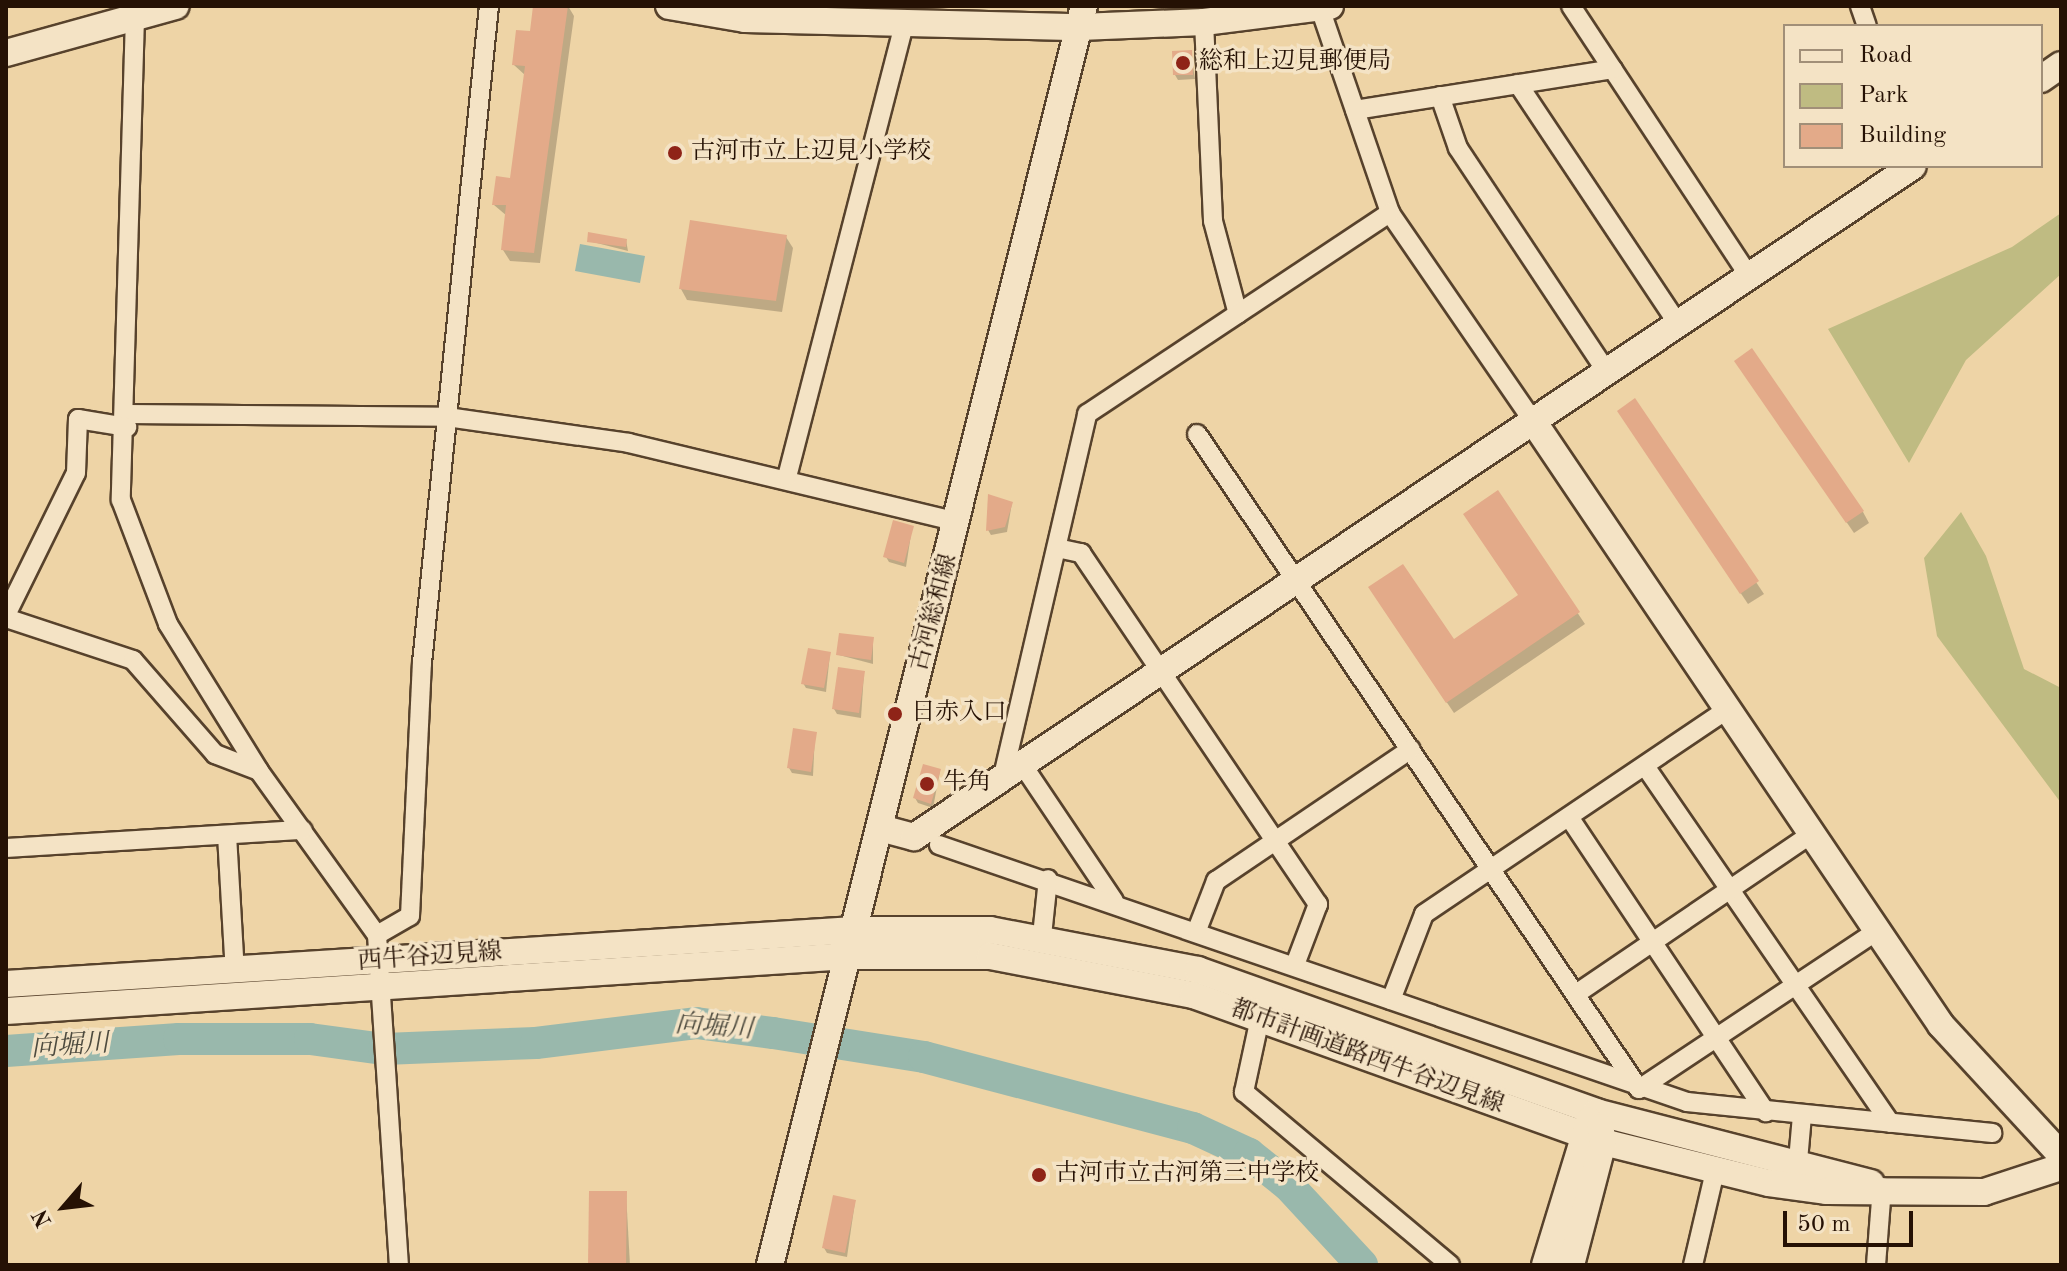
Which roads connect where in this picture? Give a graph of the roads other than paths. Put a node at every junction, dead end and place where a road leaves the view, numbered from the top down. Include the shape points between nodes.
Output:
1 (176, 6) edge
2 (489, 6) edge
3 (669, 6) edge
4 (1571, 6) edge
5 (1325, 7) edge
6 (1082, 16) edge
7 (135, 17) junction
8 (916, 19) edge
9 (1204, 22) junction
10 (6, 53) edge
11 (2061, 65) edge
12 (1613, 69) junction
13 (2043, 78) edge
14 (1518, 84) junction
15 (1440, 96) junction
16 (1355, 110) junction
17 (1898, 171) edge
18 (1390, 213) junction
19 (1750, 277) junction
20 (1238, 314) junction
21 (1679, 325) junction
22 (1608, 374) junction
23 (447, 417) junction
24 (127, 421) junction
25 (1535, 424) junction
26 (1197, 434) dead end
27 (787, 477) junction
28 (959, 522) junction
29 (1057, 548) junction
30 (1297, 582) junction
31 (6, 617) edge
32 (1160, 672) junction
33 (1725, 711) junction
34 (1411, 749) junction
35 (1645, 766) junction
36 (1012, 770) junction
37 (259, 771) junction
38 (1569, 817) junction
39 (880, 828) junction
40 (302, 830) junction
41 (227, 835) junction
42 (1810, 835) junction
43 (1276, 839) junction
44 (939, 845) dead end
45 (6, 848) edge
46 (1491, 869) junction
47 (1048, 879) junction
48 (1730, 890) junction
49 (1114, 901) junction
50 (854, 930) junction
51 (1197, 930) junction
52 (1877, 931) junction
53 (377, 935) junction
54 (1042, 936) junction
55 (1652, 942) junction
56 (848, 956) junction
57 (1295, 965) junction
58 (235, 972) junction
59 (6, 984) edge
60 (1795, 985) junction
61 (377, 987) junction
62 (1576, 994) junction
63 (1391, 1000) junction
64 (6, 1011) edge
65 (1260, 1018) junction
66 (1716, 1038) junction
67 (1639, 1089) junction
68 (1596, 1112) junction
69 (1766, 1112) junction
70 (1802, 1115) junction
71 (1890, 1123) junction
72 (1992, 1133) dead end
73 (1592, 1138) junction
74 (2061, 1155) edge
75 (1798, 1161) junction
76 (2061, 1167) edge
77 (1715, 1171) junction
78 (1882, 1187) junction
79 (399, 1265) edge
80 (770, 1265) edge
81 (1450, 1265) edge
82 (1545, 1265) edge
83 (1571, 1265) edge
84 (1693, 1265) edge
85 (1876, 1265) edge

1 - 7 street
2 - 23 street
3 - 8 street via 745,19
4 - 12 street
5 - 9 street
5 - 16 street
6 - 8 street
6 - 9 street
6 - 28 street, 古河総和線
7 - 10 street
7 - 24 street
8 - 27 street
9 - 20 street via 1213,221
11 - 13 street
12 - 14 street
12 - 19 street
14 - 15 street
14 - 21 street
15 - 16 street
15 - 22 street via 1458,148
16 - 18 street
17 - 19 street
18 - 20 street
18 - 25 street
19 - 21 street
20 - 29 street via 1087,414
21 - 22 street
22 - 25 street
23 - 24 street
23 - 27 street
23 - 53 street via 422,663 410,916
24 - 31 street via 78,419 76,473
24 - 37 street via 126,523 168,624
25 - 30 street
25 - 33 street
26 - 30 street
27 - 28 street
28 - 39 street, 古河総和線
29 - 32 street via 1081,553
29 - 36 street
30 - 32 street
30 - 34 street
31 - 37 street via 133,660 215,754
32 - 36 street
32 - 43 street
33 - 35 street
33 - 42 street
34 - 43 street
34 - 46 street
35 - 38 street
35 - 48 street
36 - 39 street via 914,837
36 - 49 street
37 - 40 street
38 - 46 street
38 - 55 street
39 - 50 street, 古河総和線
40 - 41 street
40 - 53 street
41 - 45 street
41 - 58 street
42 - 48 street
42 - 52 street
43 - 51 street via 1216,881
43 - 57 street via 1318,904
44 - 47 street
46 - 62 street
46 - 63 street via 1424,914
47 - 49 street
47 - 54 street
48 - 55 street
48 - 60 street
49 - 51 street
50 - 54 street, 都市計画道路西牛谷辺見線
50 - 56 street, 古河総和線
50 - 61 street, 西牛谷辺見線
51 - 57 street
52 - 60 street
52 - 74 street via 1966,1055
53 - 61 street
54 - 68 street, 都市計画道路西牛谷辺見線 via 1198,970
55 - 62 street
55 - 66 street
56 - 61 street, 西牛谷辺見線
56 - 65 street, 都市計画道路西牛谷辺見線 via 938,953 1043,964 1153,985
56 - 80 street, 古河総和線
57 - 63 street
58 - 59 street, 西牛谷辺見線
58 - 61 street, 西牛谷辺見線
60 - 66 street
60 - 71 street
61 - 64 street, 西牛谷辺見線
61 - 79 street
62 - 67 street
63 - 67 street
65 - 73 street, 都市計画道路西牛谷辺見線
65 - 81 street via 1244,1092
66 - 67 street
66 - 69 street
67 - 69 street
68 - 73 street
68 - 75 street, 都市計画道路西牛谷辺見線
69 - 70 street
70 - 71 street
70 - 75 street
71 - 72 street
73 - 77 street, 都市計画道路西牛谷辺見線
73 - 82 street
73 - 83 street
75 - 78 street, 都市計画道路西牛谷辺見線
76 - 78 street, 都市計画道路西牛谷辺見線 via 1984,1192
77 - 78 street, 都市計画道路西牛谷辺見線 via 1827,1191
77 - 84 street
78 - 85 street

